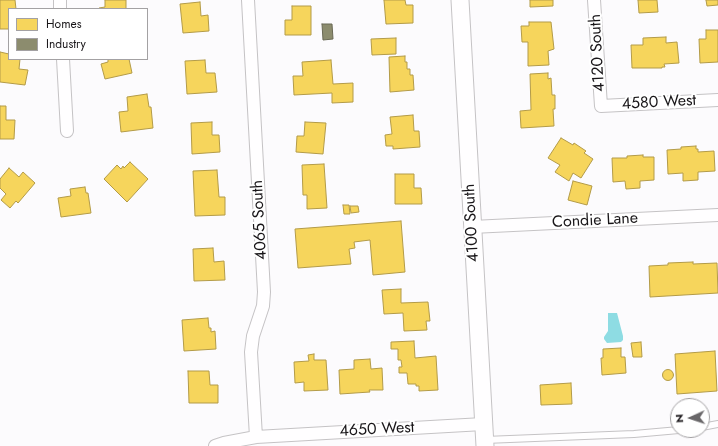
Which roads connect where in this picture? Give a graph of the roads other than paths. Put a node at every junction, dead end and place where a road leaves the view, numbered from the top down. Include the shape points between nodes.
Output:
1 (248, 0) edge
2 (460, 0) edge
3 (594, 0) edge
4 (63, 60) edge
5 (718, 100) edge
6 (601, 106) joint
7 (67, 131) dead end
8 (718, 216) edge
9 (472, 227) junction
10 (670, 431) edge
11 (256, 437) junction
12 (484, 437) edge
13 (219, 444) edge

1 - 11 street, 4065 South via 264,292 251,352
2 - 9 main road, 4100 South
3 - 6 street, 4120 South
4 - 7 street
5 - 6 street, 4580 West
8 - 9 street, Condie Lane
9 - 12 main road, 4100 South
10 - 12 lane
11 - 12 street, 4650 West
11 - 13 street, 4650 West

